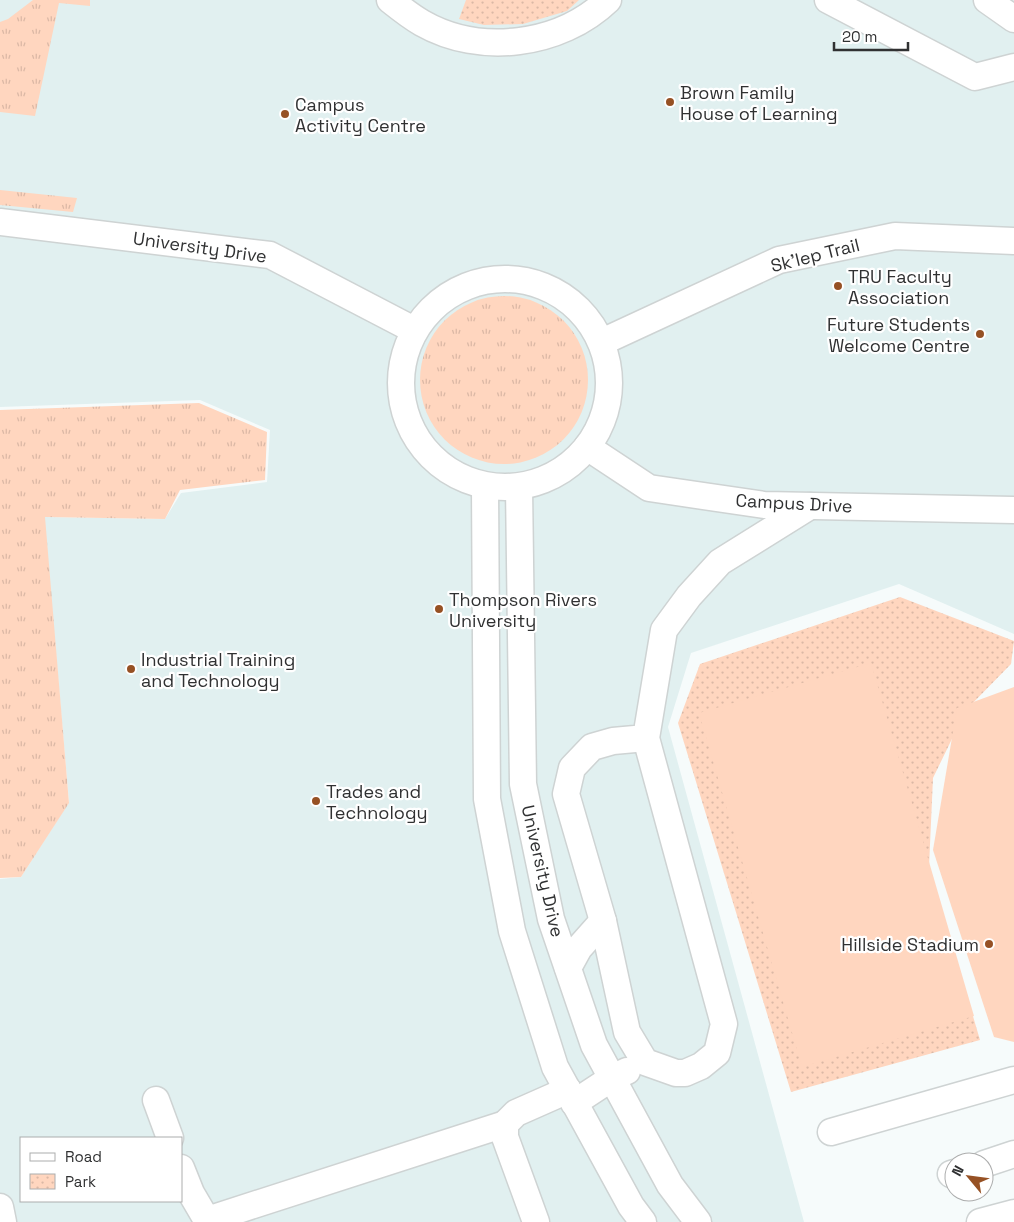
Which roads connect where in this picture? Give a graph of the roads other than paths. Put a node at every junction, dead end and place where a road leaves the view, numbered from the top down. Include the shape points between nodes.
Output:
1 (390, 0) edge
2 (608, 0) edge
3 (828, 0) edge
4 (987, 0) edge
5 (1014, 19) edge
6 (1014, 67) edge
7 (0, 222) edge
8 (1014, 241) edge
9 (414, 330) junction
10 (602, 342) junction
11 (587, 448) junction
12 (485, 486) junction
13 (519, 487) junction
14 (810, 506) junction
15 (1014, 510) edge
16 (646, 738) junction
17 (603, 921) junction
18 (568, 968) junction
19 (645, 1062) junction
20 (612, 1078) junction
21 (1014, 1080) edge
22 (571, 1096) junction
23 (156, 1100) dead end
24 (505, 1124) junction
25 (831, 1132) dead end
26 (170, 1137) edge
27 (1014, 1154) edge
28 (994, 1161) edge
29 (182, 1170) edge
30 (0, 1208) edge
31 (1014, 1213) edge
32 (207, 1221) edge
33 (3, 1222) edge
34 (536, 1222) edge
35 (643, 1222) edge
36 (698, 1222) edge
37 (980, 1222) edge

1 - 2 street via 442,32 484,42 506,42 541,37 568,27
3 - 6 street via 974,77
4 - 5 street
7 - 9 street, University Drive via 270,255
8 - 10 street, Sk'lep Trail via 895,236 779,260
9 - 10 street via 435,304 463,286 495,278 528,280 559,292 584,314
9 - 12 street via 402,361 400,394 409,426 428,454 454,474
10 - 11 street via 609,369 609,396 601,423
11 - 13 street via 568,466 545,479
11 - 14 street, Campus Drive via 650,488 764,505
12 - 13 street
12 - 22 street via 487,799 512,931 555,1067
13 - 18 street, University Drive via 524,784 551,919
14 - 15 street, Campus Drive
14 - 16 street via 720,562 688,596 664,630
16 - 17 street via 612,741 592,747 572,768 566,794
16 - 19 street via 724,1024 717,1053 700,1066 685,1073 676,1073
17 - 18 street via 579,948
17 - 19 street via 627,1032
18 - 20 street, University Drive via 594,1045
19 - 20 street
20 - 22 street
20 - 36 street, University Drive via 670,1186
21 - 25 street
22 - 24 street via 516,1113
22 - 35 street
23 - 26 street
24 - 32 street
24 - 34 street via 505,1137
27 - 28 street
29 - 32 street
30 - 33 street
31 - 37 street

